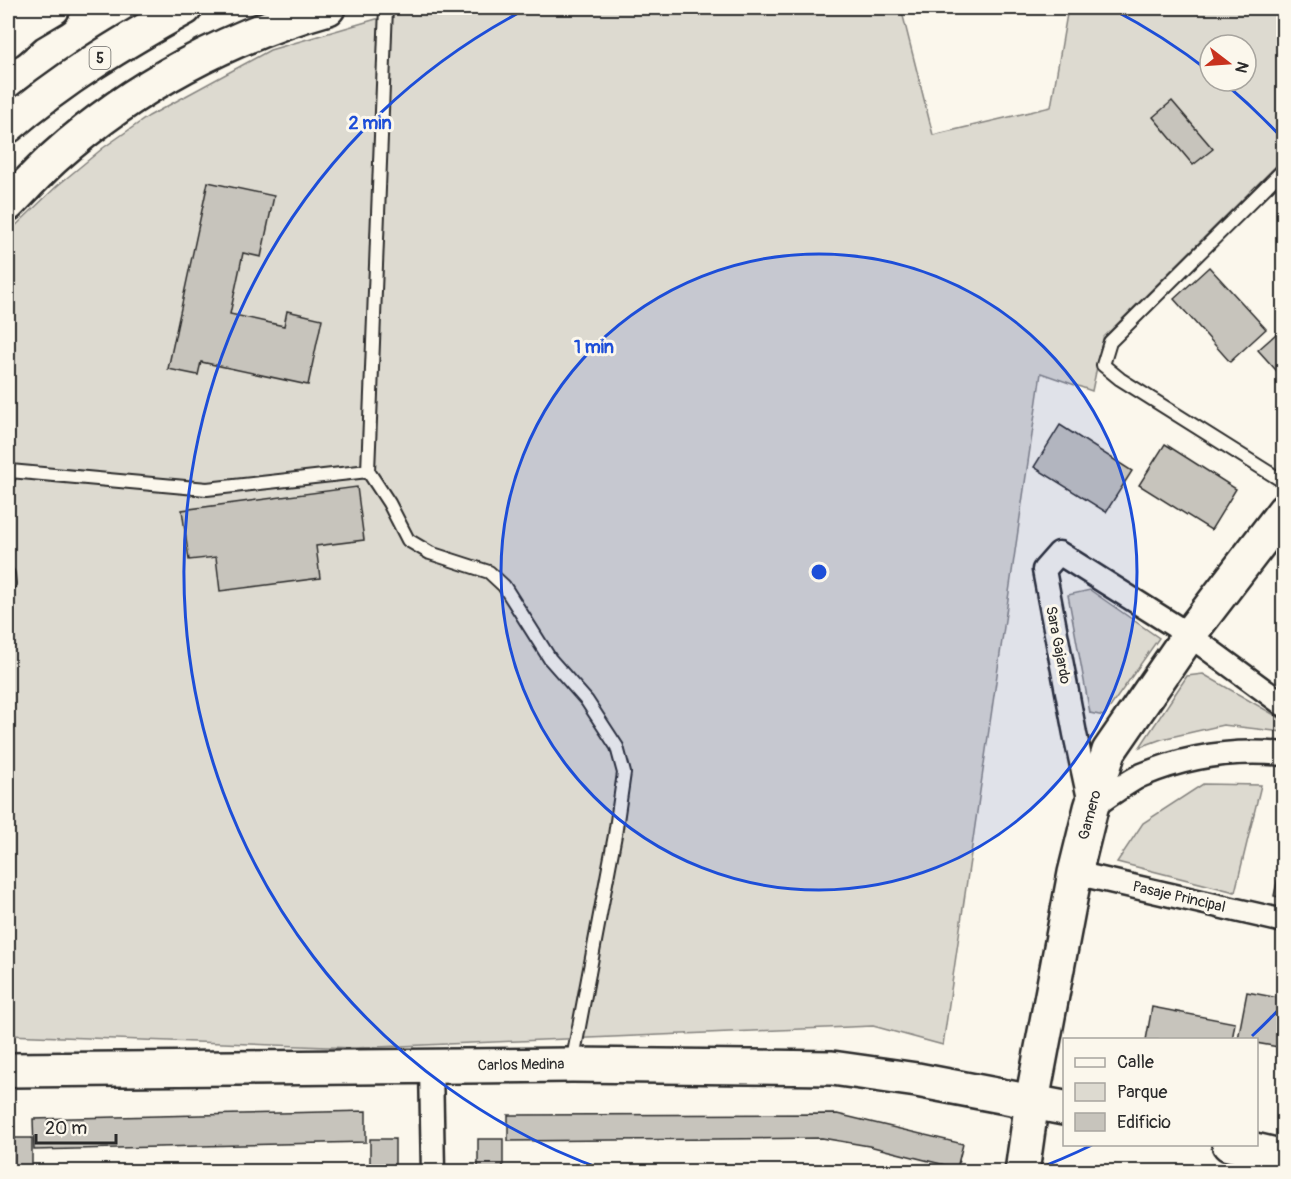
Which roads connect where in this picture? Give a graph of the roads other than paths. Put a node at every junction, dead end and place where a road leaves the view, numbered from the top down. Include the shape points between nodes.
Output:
1 (52, 8) edge
2 (185, 8) edge
3 (328, 8) edge
4 (386, 8) edge
5 (8, 40) edge
6 (14, 120) edge
7 (1284, 169) edge
8 (15, 187) edge
9 (368, 471) junction
10 (8, 479) edge
11 (1284, 482) edge
12 (1284, 511) edge
13 (1189, 635) junction
14 (1284, 705) edge
15 (1284, 754) edge
16 (1091, 808) junction
17 (1075, 873) junction
18 (1284, 921) edge
19 (572, 1065) junction
20 (431, 1066) junction
21 (8, 1070) edge
22 (1032, 1101) junction
23 (1063, 1108) edge
24 (1237, 1146) edge
25 (1284, 1157) edge
26 (433, 1172) edge
27 (1022, 1172) edge

1 - 5 main road
2 - 6 main road, 5 via 107,53
3 - 8 main road via 233,42 156,82
4 - 9 lane
7 - 11 lane via 1110,342 1103,365
9 - 10 lane via 207,489 10,471
9 - 19 lane via 408,540 430,553 489,572 504,586 550,659 587,701 617,747 624,772
12 - 13 main road, Gamero
13 - 14 street, Sara Gajardo
13 - 16 main road, Gamero via 1109,751
13 - 16 street, Sara Gajardo via 1059,553 1044,570
15 - 16 street via 1256,751 1204,755 1142,776
16 - 17 main road, Gamero
17 - 18 street, Pasaje Principal
17 - 22 main road, Gamero
19 - 20 main road, Carlos Medina
19 - 22 main road, Carlos Medina via 832,1068
20 - 21 main road, Carlos Medina
20 - 26 street
22 - 23 main road, Carlos Medina
22 - 27 main road, Gamero
24 - 25 main road

